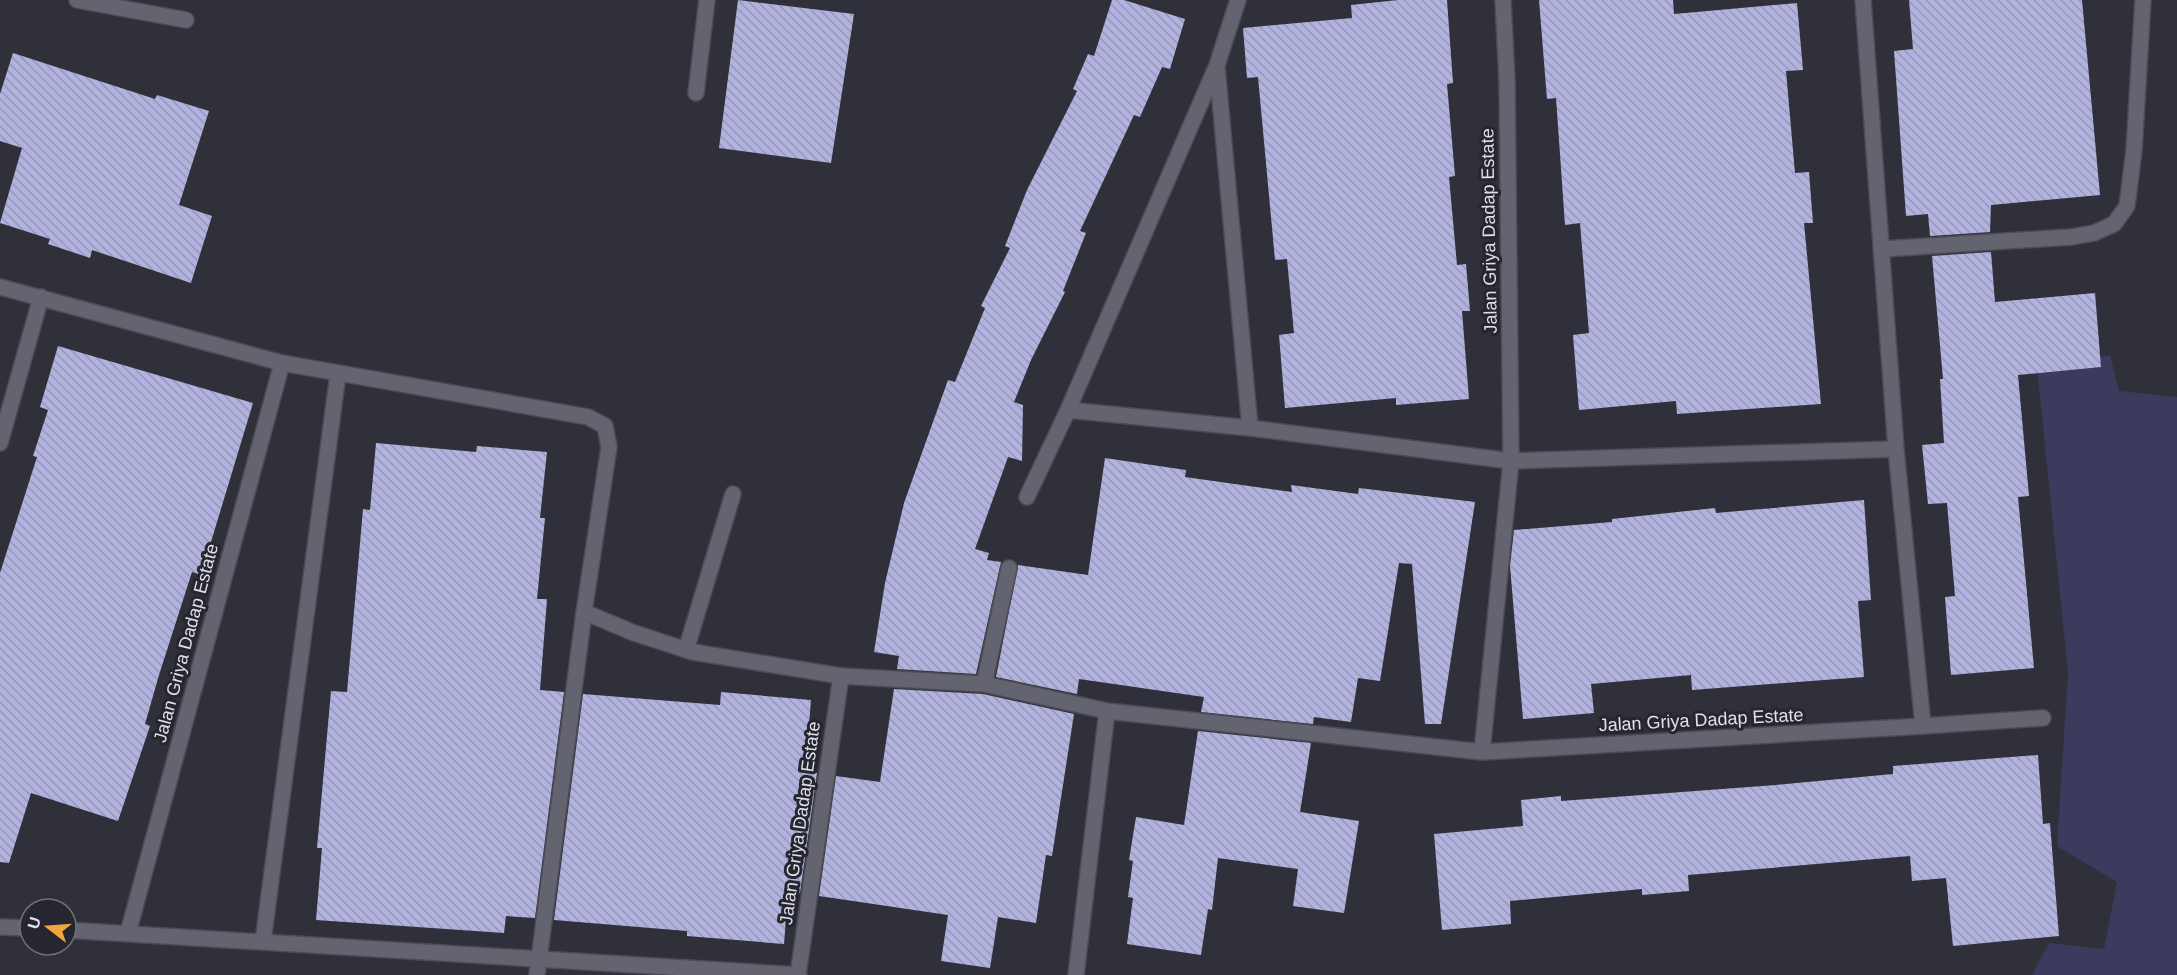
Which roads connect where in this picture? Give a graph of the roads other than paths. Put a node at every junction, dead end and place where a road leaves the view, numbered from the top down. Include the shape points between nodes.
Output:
1 (77, 0) edge
2 (707, 0) edge
3 (1238, 0) edge
4 (1503, 0) edge
5 (1863, 0) edge
6 (2143, 0) edge
7 (186, 20) dead end
8 (1217, 65) junction
9 (696, 93) dead end
10 (1882, 249) junction
11 (0, 287) edge
12 (41, 297) junction
13 (282, 363) junction
14 (339, 375) junction
15 (1068, 410) junction
16 (1250, 428) junction
17 (0, 442) edge
18 (1896, 449) junction
19 (1511, 461) junction
20 (733, 494) dead end
21 (1027, 497) dead end
22 (1008, 568) dead end
23 (584, 612) junction
24 (686, 650) junction
25 (841, 676) junction
26 (984, 684) junction
27 (1107, 711) junction
28 (2043, 718) dead end
29 (1923, 726) junction
30 (1482, 752) junction
31 (0, 927) edge
32 (18, 928) edge
33 (78, 931) edge
34 (128, 933) junction
35 (263, 941) junction
36 (539, 959) junction
37 (537, 975) edge
38 (799, 975) edge
39 (1076, 975) edge

1 - 7 street
2 - 9 street
3 - 8 street
4 - 19 street, Jalan Griya Dadap Estate
5 - 10 street
6 - 10 street via 2127,206 2114,224 2071,237
8 - 15 street
8 - 16 street
10 - 18 street
11 - 12 street
12 - 13 street
12 - 17 street
13 - 14 street
13 - 34 street, Jalan Griya Dadap Estate
14 - 23 street via 588,417 605,426 609,447
14 - 35 street
15 - 16 street
15 - 21 street
16 - 19 street
18 - 19 street
18 - 29 street
19 - 30 street, Jalan Griya Dadap Estate
20 - 24 street
22 - 26 street
23 - 24 street, Jalan Griya Dadap Estate
23 - 36 street
24 - 25 street, Jalan Griya Dadap Estate
25 - 26 street, Jalan Griya Dadap Estate
25 - 38 street, Jalan Griya Dadap Estate
26 - 27 street, Jalan Griya Dadap Estate
27 - 30 street, Jalan Griya Dadap Estate
27 - 39 street
28 - 29 street, Jalan Griya Dadap Estate
29 - 30 street, Jalan Griya Dadap Estate
31 - 32 street
33 - 34 street, Jalan Griya Dadap Estate
34 - 35 street, Jalan Griya Dadap Estate
35 - 36 street, Jalan Griya Dadap Estate
36 - 37 street
36 - 38 street, Jalan Griya Dadap Estate

